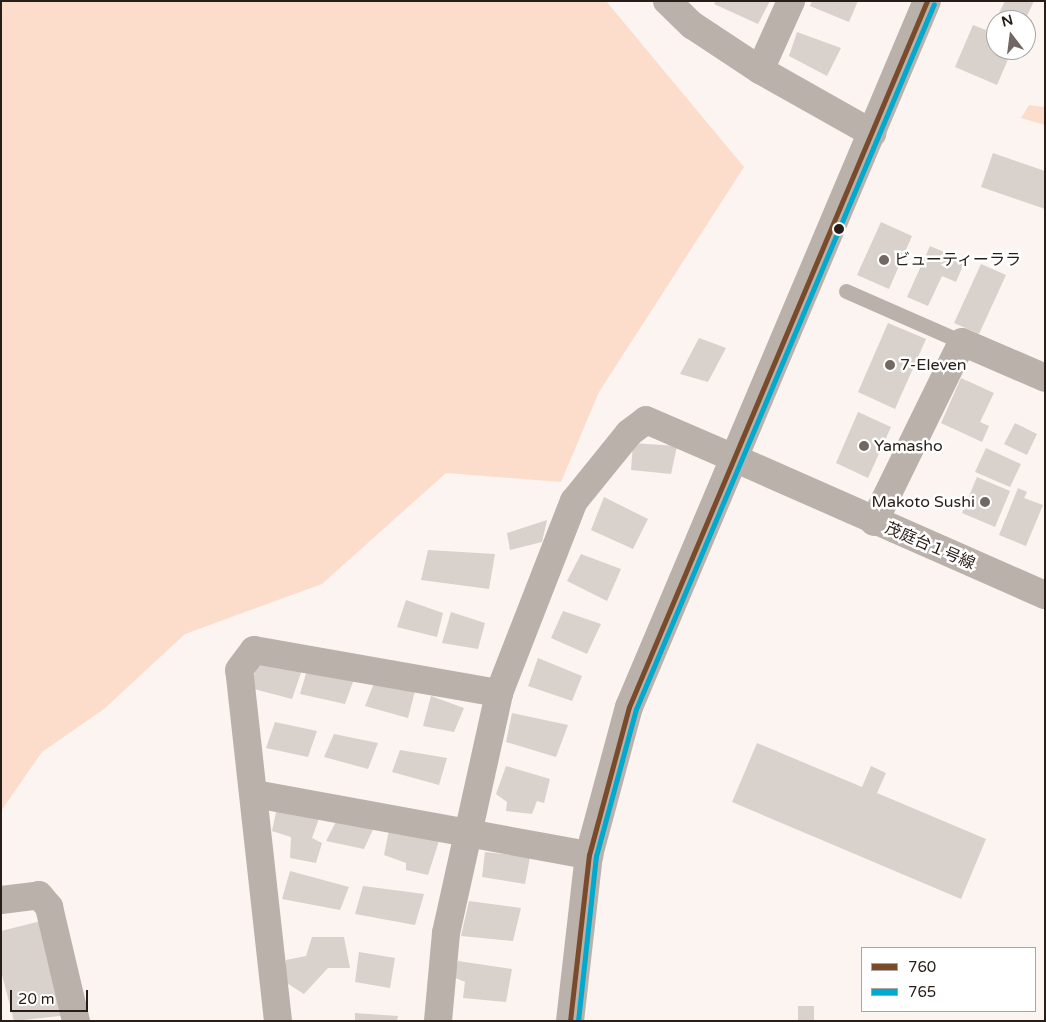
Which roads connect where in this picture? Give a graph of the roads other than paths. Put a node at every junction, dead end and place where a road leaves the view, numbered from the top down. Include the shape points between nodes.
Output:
1 (667, 1) edge
2 (791, 1) edge
3 (927, 1) edge
4 (760, 70) junction
5 (872, 132) junction
6 (846, 292) dead end
7 (962, 342) junction
8 (1045, 378) edge
9 (734, 458) junction
10 (874, 522) junction
11 (1045, 595) edge
12 (499, 693) junction
13 (255, 794) junction
14 (466, 830) junction
15 (589, 855) junction
16 (1, 900) edge
17 (76, 1021) edge
18 (278, 1021) edge
19 (438, 1021) edge
20 (570, 1021) edge

1 - 4 street via 692,25
2 - 4 street
3 - 5 street
4 - 5 street
5 - 9 street
6 - 7 lane
7 - 8 street
7 - 10 street
9 - 10 street, 茂庭台１号線
9 - 12 street, 茂庭台１号線 via 646,420 629,433 574,501
9 - 15 street via 629,708
10 - 11 street, 茂庭台１号線
12 - 13 street via 254,650 238,670
12 - 14 street
13 - 14 street
13 - 18 street
14 - 15 street
14 - 19 street via 446,933
15 - 20 street
16 - 17 street via 39,895 49,907

